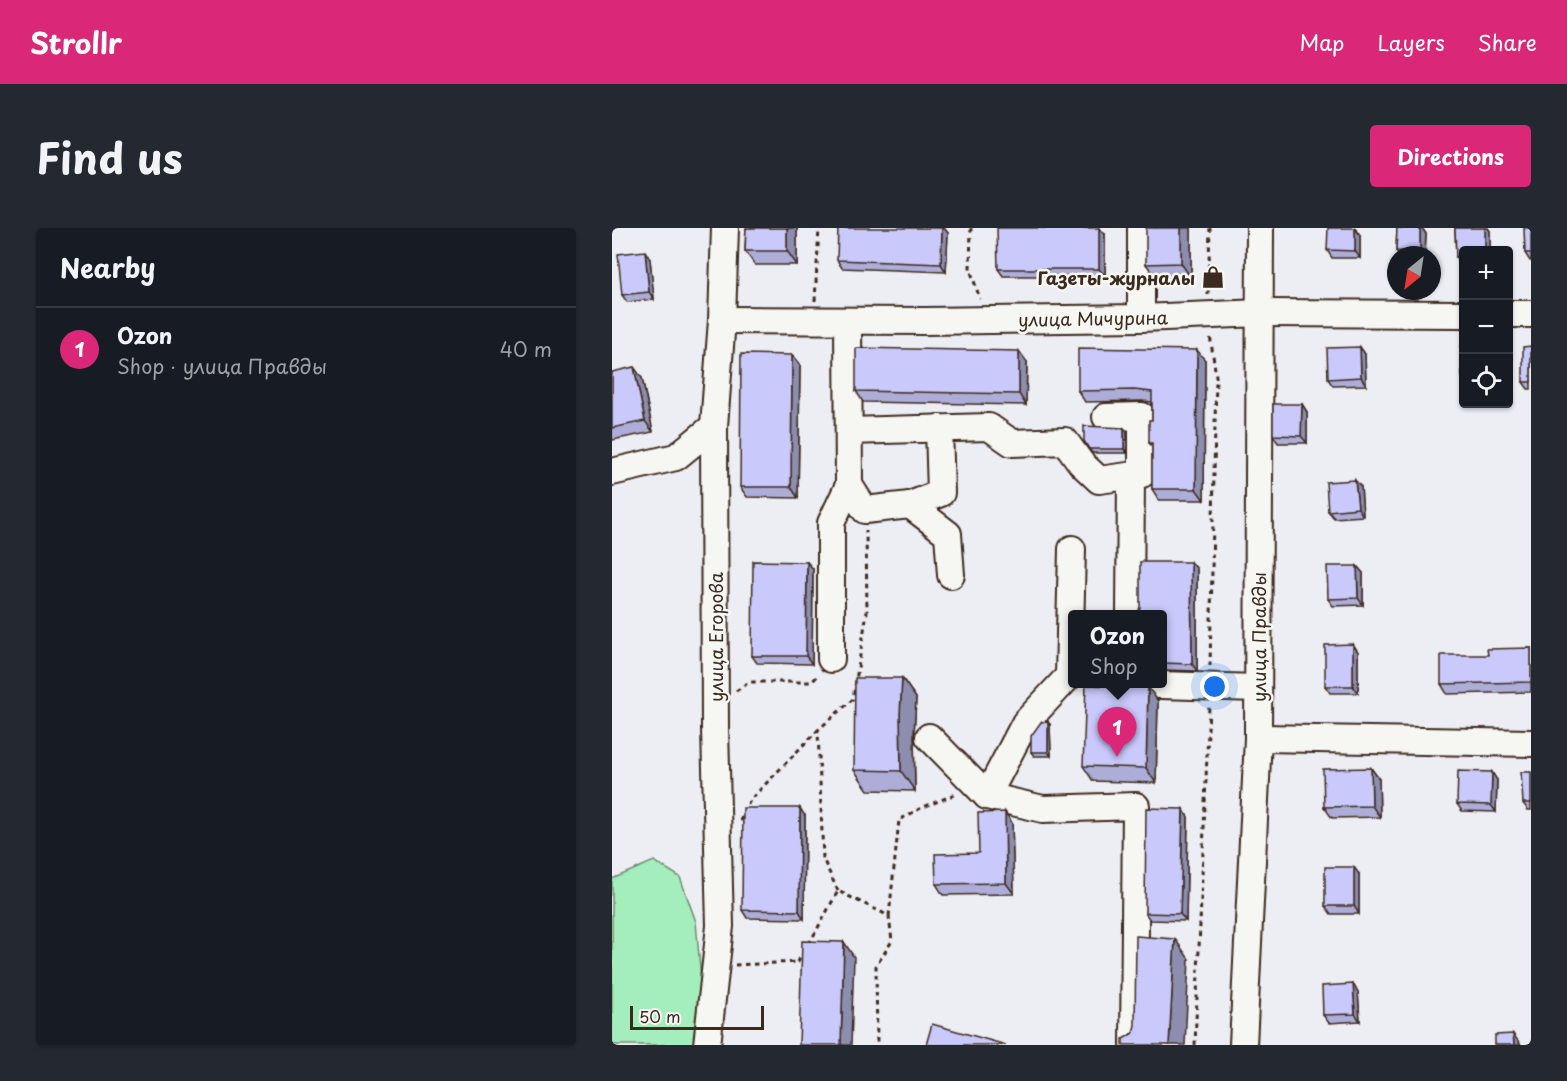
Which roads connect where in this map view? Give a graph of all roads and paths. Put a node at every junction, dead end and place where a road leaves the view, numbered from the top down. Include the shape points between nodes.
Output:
1 (725, 228) edge
2 (819, 228) edge
3 (971, 228) edge
4 (1141, 228) edge
5 (1210, 228) edge
6 (1260, 228) edge
7 (1261, 313) junction
8 (1208, 314) junction
9 (1459, 314) edge
10 (1513, 314) edge
11 (1531, 314) edge
12 (1141, 318) junction
13 (722, 320) junction
14 (814, 321) junction
15 (848, 321) junction
16 (987, 321) junction
17 (1106, 417) dead end
18 (714, 426) junction
19 (939, 428) junction
20 (849, 431) junction
21 (612, 472) edge
22 (1131, 476) junction
23 (849, 485) junction
24 (910, 505) junction
25 (865, 510) junction
26 (1072, 549) dead end
27 (951, 575) dead end
28 (1071, 610) edge
29 (1130, 610) edge
30 (831, 659) joint
31 (1068, 677) edge
32 (1167, 685) edge
33 (1209, 687) junction
34 (1257, 688) junction
35 (715, 708) junction
36 (818, 730) junction
37 (929, 736) dead end
38 (1258, 738) junction
39 (1531, 744) edge
40 (982, 791) junction
41 (736, 828) dead end
42 (838, 891) junction
43 (889, 916) junction
44 (715, 966) junction
45 (707, 1045) edge
46 (877, 1045) edge
47 (1134, 1045) edge
48 (1196, 1045) edge
49 (1243, 1045) edge

1 - 13 street, улица Егорова
2 - 14 path
3 - 16 path via 970,269
4 - 12 street
5 - 8 path
6 - 7 street, улица Правды
7 - 8 street, улица Мичурина
7 - 9 street, улица Мичурина
7 - 34 street, улица Правды
8 - 12 street, улица Мичурина
8 - 33 path via 1216,376
10 - 11 street
12 - 16 street, улица Мичурина
13 - 14 street, улица Мичурина
13 - 18 street, улица Егорова
14 - 15 street, улица Мичурина
15 - 16 street, улица Мичурина
15 - 20 street
17 - 22 street via 1142,416 1142,474
18 - 21 street via 676,457
18 - 35 street, улица Егорова
19 - 20 street
19 - 22 street via 990,427 1012,443 1065,441 1099,480
19 - 24 street via 941,493
20 - 23 street
22 - 29 street
23 - 25 street
23 - 30 street via 831,523
24 - 25 street
24 - 27 street via 948,534
25 - 36 path via 867,612 853,699
26 - 28 street
30 - 35 path via 812,682 748,682
31 - 40 street via 1025,723
32 - 33 street
33 - 34 street
33 - 48 path
34 - 38 street, улица Правды
35 - 44 street, улица Егорова via 720,926
36 - 41 path via 750,800
36 - 42 path via 823,859
37 - 40 street
38 - 39 street
38 - 49 street, улица Правды
40 - 43 path via 921,808 899,820
40 - 47 street via 1043,809 1136,806
42 - 43 path
42 - 44 path via 798,962
43 - 46 path via 892,941 876,966
44 - 45 street, улица Егорова

